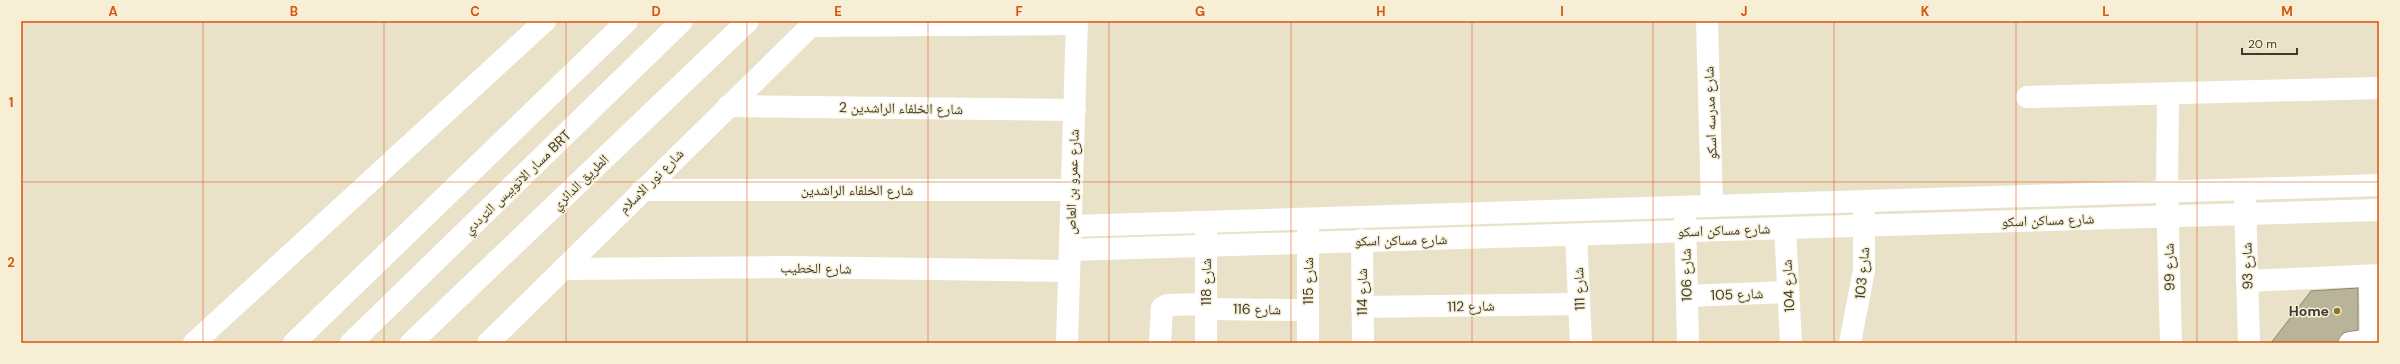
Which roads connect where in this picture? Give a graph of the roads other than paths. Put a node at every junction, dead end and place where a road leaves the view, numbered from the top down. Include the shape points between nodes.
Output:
1 (545, 21) edge
2 (627, 21) edge
3 (682, 21) edge
4 (748, 21) edge
5 (1708, 21) edge
6 (1077, 22) edge
7 (813, 24) edge
8 (2379, 88) edge
9 (2168, 94) junction
10 (2027, 97) dead end
11 (728, 106) junction
12 (1074, 110) junction
13 (2379, 185) edge
14 (2245, 189) junction
15 (642, 190) junction
16 (1072, 190) junction
17 (2167, 192) junction
18 (1863, 201) junction
19 (1712, 206) junction
20 (1684, 207) junction
21 (2379, 210) edge
22 (1470, 214) junction
23 (2246, 214) junction
24 (2168, 216) junction
25 (1308, 219) junction
26 (1206, 222) junction
27 (1071, 226) junction
28 (1864, 226) junction
29 (1785, 228) junction
30 (1685, 232) junction
31 (1576, 235) junction
32 (1469, 238) junction
33 (1362, 240) junction
34 (1308, 243) junction
35 (1206, 246) junction
36 (1069, 260) junction
37 (563, 269) junction
38 (2374, 276) edge
39 (2247, 281) junction
40 (1788, 292) junction
41 (1686, 296) junction
42 (1579, 304) junction
43 (1206, 306) junction
44 (1362, 307) junction
45 (1308, 310) junction
46 (2366, 342) edge
47 (194, 343) edge
48 (294, 343) edge
49 (351, 343) edge
50 (411, 343) edge
51 (488, 343) edge
52 (1067, 343) edge
53 (1160, 343) edge
54 (1206, 343) edge
55 (1308, 343) edge
56 (1363, 343) edge
57 (1581, 343) edge
58 (1688, 343) edge
59 (1791, 343) edge
60 (1850, 343) edge
61 (2171, 343) edge
62 (2249, 343) edge

1 - 47 main road
2 - 48 main road
3 - 49 main road, مسار الاتوبيس الترددي BRT
4 - 50 main road, الطريق الدائري
5 - 19 main road, شارع مدرسه اسكو
6 - 7 main road
6 - 12 main road, شارع عمرو بن العاص
7 - 11 main road, شارع نور الاسلام
8 - 9 main road
9 - 10 main road
9 - 17 main road, شارع 99
11 - 12 main road, شارع الخلفاء الراشدين 2
11 - 15 main road, شارع نور الاسلام
12 - 16 main road, شارع عمرو بن العاص
13 - 14 main road, شارع مساكن اسكو
14 - 17 main road, شارع مساكن اسكو
14 - 23 main road, شارع 93
15 - 16 main road, شارع الخلفاء الراشدين
15 - 37 main road, شارع نور الاسلام
16 - 27 main road, شارع عمرو بن العاص
17 - 18 main road, شارع مساكن اسكو
17 - 24 main road, شارع 99
18 - 19 main road, شارع مساكن اسكو
18 - 28 main road, شارع 103
19 - 20 main road, شارع مساكن اسكو
20 - 22 main road, شارع مساكن اسكو
20 - 30 main road, شارع 106
21 - 23 main road, شارع مساكن اسكو
22 - 25 main road, شارع مساكن اسكو
22 - 32 main road
23 - 24 main road, شارع مساكن اسكو
23 - 39 main road, شارع 93
24 - 28 main road, شارع مساكن اسكو
24 - 61 main road, شارع 99
25 - 26 main road, شارع مساكن اسكو
25 - 34 main road, شارع 115
26 - 27 main road, شارع مساكن اسكو
26 - 35 main road, شارع 118
27 - 36 main road, شارع عمرو بن العاص
28 - 29 main road, شارع مساكن اسكو
28 - 60 main road, شارع 103 via 1864,270
29 - 30 main road, شارع مساكن اسكو
29 - 40 main road, شارع 104
30 - 31 main road, شارع مساكن اسكو
30 - 41 main road, شارع 106
31 - 32 main road, شارع مساكن اسكو
31 - 42 main road, شارع 111
32 - 33 main road, شارع مساكن اسكو
33 - 34 main road, شارع مساكن اسكو
33 - 44 main road, شارع 114
34 - 35 main road, شارع مساكن اسكو
34 - 45 main road, شارع 115
35 - 36 main road, شارع مساكن اسكو
35 - 43 main road, شارع 118
36 - 37 main road, شارع الخطيب via 788,267
36 - 52 main road, شارع عمرو بن العاص
37 - 51 main road, شارع نور الاسلام
38 - 39 main road
38 - 46 main road
39 - 62 main road, شارع 93
40 - 41 main road, شارع 105
40 - 59 main road, شارع 104
41 - 58 main road, شارع 106
42 - 44 main road, شارع 112
42 - 57 main road, شارع 111
43 - 45 main road, شارع 116
43 - 53 main road, شارع 116 via 1167,305 1162,308
43 - 54 main road, شارع 118
44 - 56 main road, شارع 114
45 - 55 main road, شارع 115

